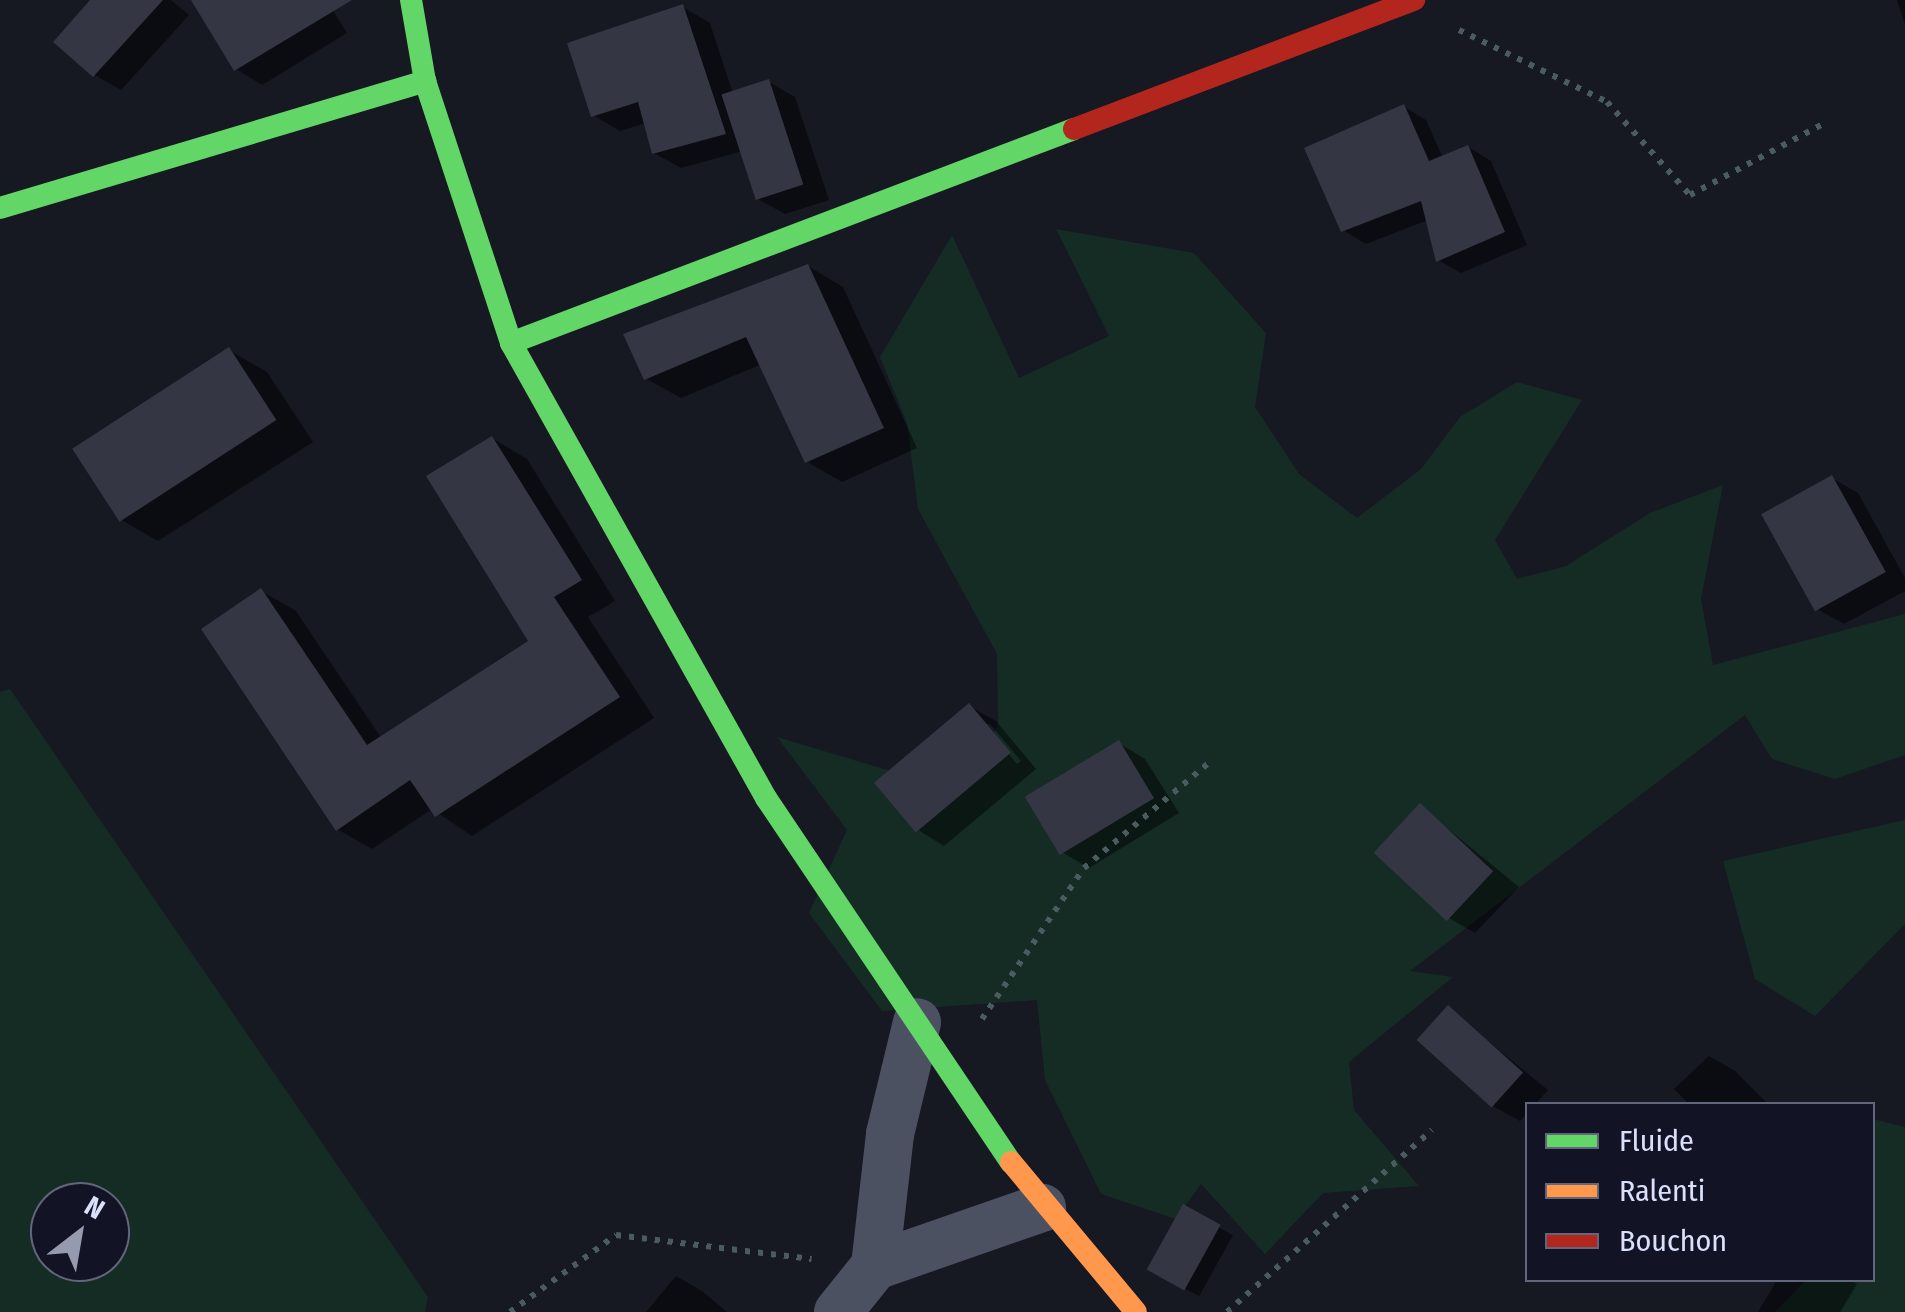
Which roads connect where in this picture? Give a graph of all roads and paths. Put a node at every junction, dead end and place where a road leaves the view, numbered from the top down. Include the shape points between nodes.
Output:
1 (411, 0) edge
2 (1409, 2) edge
3 (425, 81) junction
4 (1823, 124) dead end
5 (0, 208) edge
6 (512, 343) junction
7 (1211, 761) dead end
8 (929, 1040) junction
9 (1432, 1130) dead end
10 (1042, 1208) junction
11 (875, 1266) junction
12 (510, 1312) edge
13 (838, 1312) edge
14 (1136, 1312) edge
15 (1228, 1312) edge

1 - 3 street
2 - 4 path via 1607,102 1690,196
2 - 6 street
3 - 5 street
3 - 6 street
6 - 8 street via 766,798
7 - 8 path via 1084,868 1004,997
8 - 10 street
8 - 11 street via 890,1134
9 - 15 path
10 - 11 street
10 - 14 street
11 - 12 path via 616,1235
11 - 13 street

